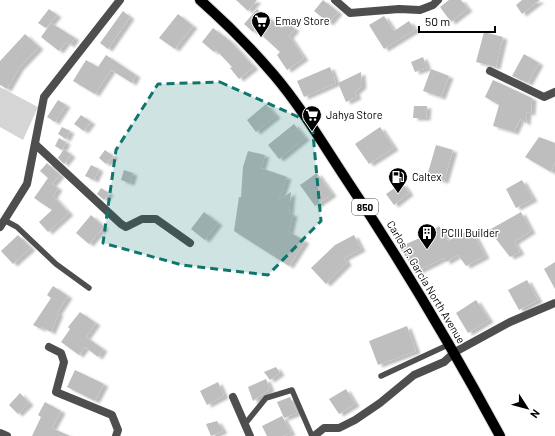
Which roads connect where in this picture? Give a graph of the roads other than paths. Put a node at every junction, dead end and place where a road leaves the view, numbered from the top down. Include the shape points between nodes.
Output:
1 (120, 0) edge
2 (200, 0) edge
3 (335, 0) edge
4 (438, 0) edge
5 (490, 71) dead end
6 (555, 92) edge
7 (36, 145) junction
8 (2, 224) edge
9 (190, 243) dead end
10 (89, 288) dead end
11 (555, 303) edge
12 (49, 347) dead end
13 (452, 348) junction
14 (381, 376) dead end
15 (233, 396) dead end
16 (245, 424) junction
17 (0, 433) edge
18 (6, 436) edge
19 (116, 436) edge
20 (250, 436) edge
21 (313, 436) edge
22 (500, 436) edge

1 - 7 street via 44,97
2 - 13 main road, Carlos P. Garcia North Avenue / 850 via 226,23 274,75 300,110 376,224
3 - 4 street via 350,13 399,8 420,10
5 - 6 street via 544,97
7 - 8 street via 27,184
7 - 9 street via 121,224 126,227 142,219 156,219
8 - 10 lane via 17,227 56,264
11 - 13 street
12 - 19 street via 61,353 64,362 56,392 112,415 118,430
13 - 14 lane
13 - 21 street via 444,362 414,375 355,420 339,428 324,428
13 - 22 main road, Carlos P. Garcia North Avenue / 850
15 - 16 street
16 - 20 street
16 - 21 lane via 266,398 292,390
17 - 18 street

